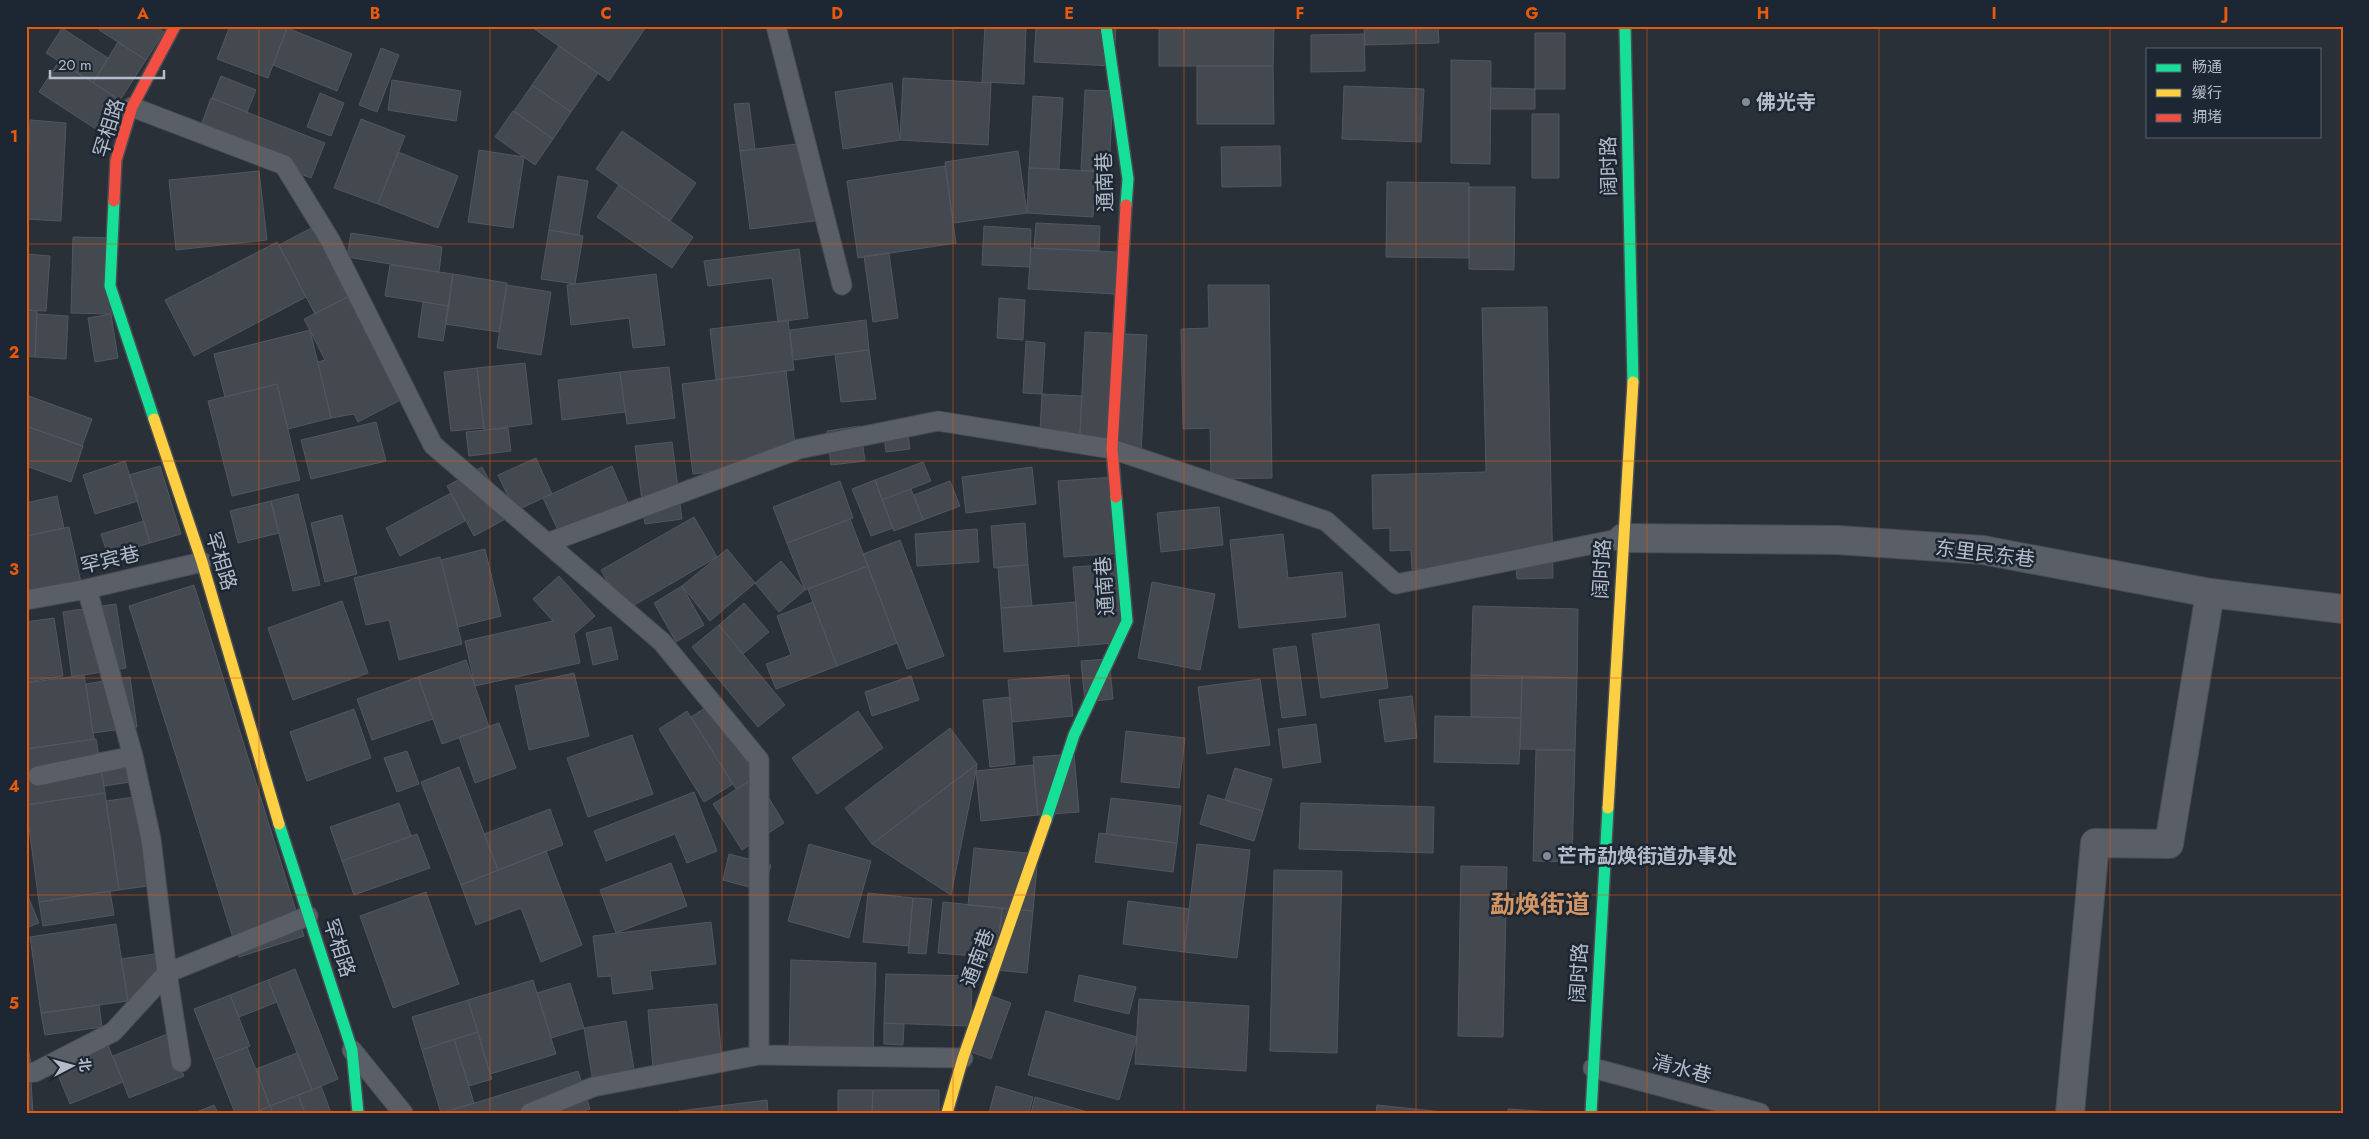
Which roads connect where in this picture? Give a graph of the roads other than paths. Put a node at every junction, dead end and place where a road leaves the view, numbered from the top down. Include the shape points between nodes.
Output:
1 (175, 26) edge
2 (776, 26) edge
3 (1106, 26) edge
4 (1625, 26) edge
5 (132, 107) junction
6 (842, 285) dead end
7 (1112, 449) junction
8 (1623, 538) junction
9 (547, 543) junction
10 (202, 562) junction
11 (88, 589) junction
12 (2210, 592) junction
13 (26, 600) edge
14 (2343, 609) edge
15 (133, 756) junction
16 (38, 776) dead end
17 (308, 916) junction
18 (167, 973) junction
19 (352, 1050) junction
20 (759, 1055) junction
21 (963, 1058) junction
22 (181, 1062) dead end
23 (1593, 1068) junction
24 (26, 1073) edge
25 (358, 1113) edge
26 (403, 1113) edge
27 (530, 1113) edge
28 (947, 1113) edge
29 (1591, 1113) edge
30 (1760, 1113) edge
31 (2070, 1113) edge

1 - 5 street, 罕相路
2 - 6 lane
3 - 7 street, 通南巷 via 1128,179
4 - 8 street, 阔时路 via 1633,379
5 - 9 lane via 284,164 330,240 433,445
5 - 10 street, 罕相路 via 116,160 110,286
7 - 8 lane via 1326,521 1396,584
7 - 9 lane via 938,420 799,449
7 - 21 street, 通南巷 via 1128,621 1074,735
8 - 12 street, 东里民东巷 via 1838,540 1983,550
8 - 23 street, 阔时路
9 - 20 lane via 662,642 759,760
10 - 11 lane, 罕宾巷
10 - 17 street, 罕相路 via 264,778
11 - 13 lane, 罕宾巷
11 - 15 lane
12 - 14 street, 东里民东巷
12 - 31 street via 2169,844 2095,843
15 - 16 lane
15 - 18 lane via 151,839
17 - 18 lane
17 - 19 street, 罕相路
18 - 22 lane
18 - 24 lane via 113,1032 35,1072
19 - 25 street, 罕相路
19 - 26 lane
20 - 21 lane
20 - 27 lane via 593,1087
21 - 28 street, 通南巷
23 - 29 street, 阔时路
23 - 30 lane, 清水巷

